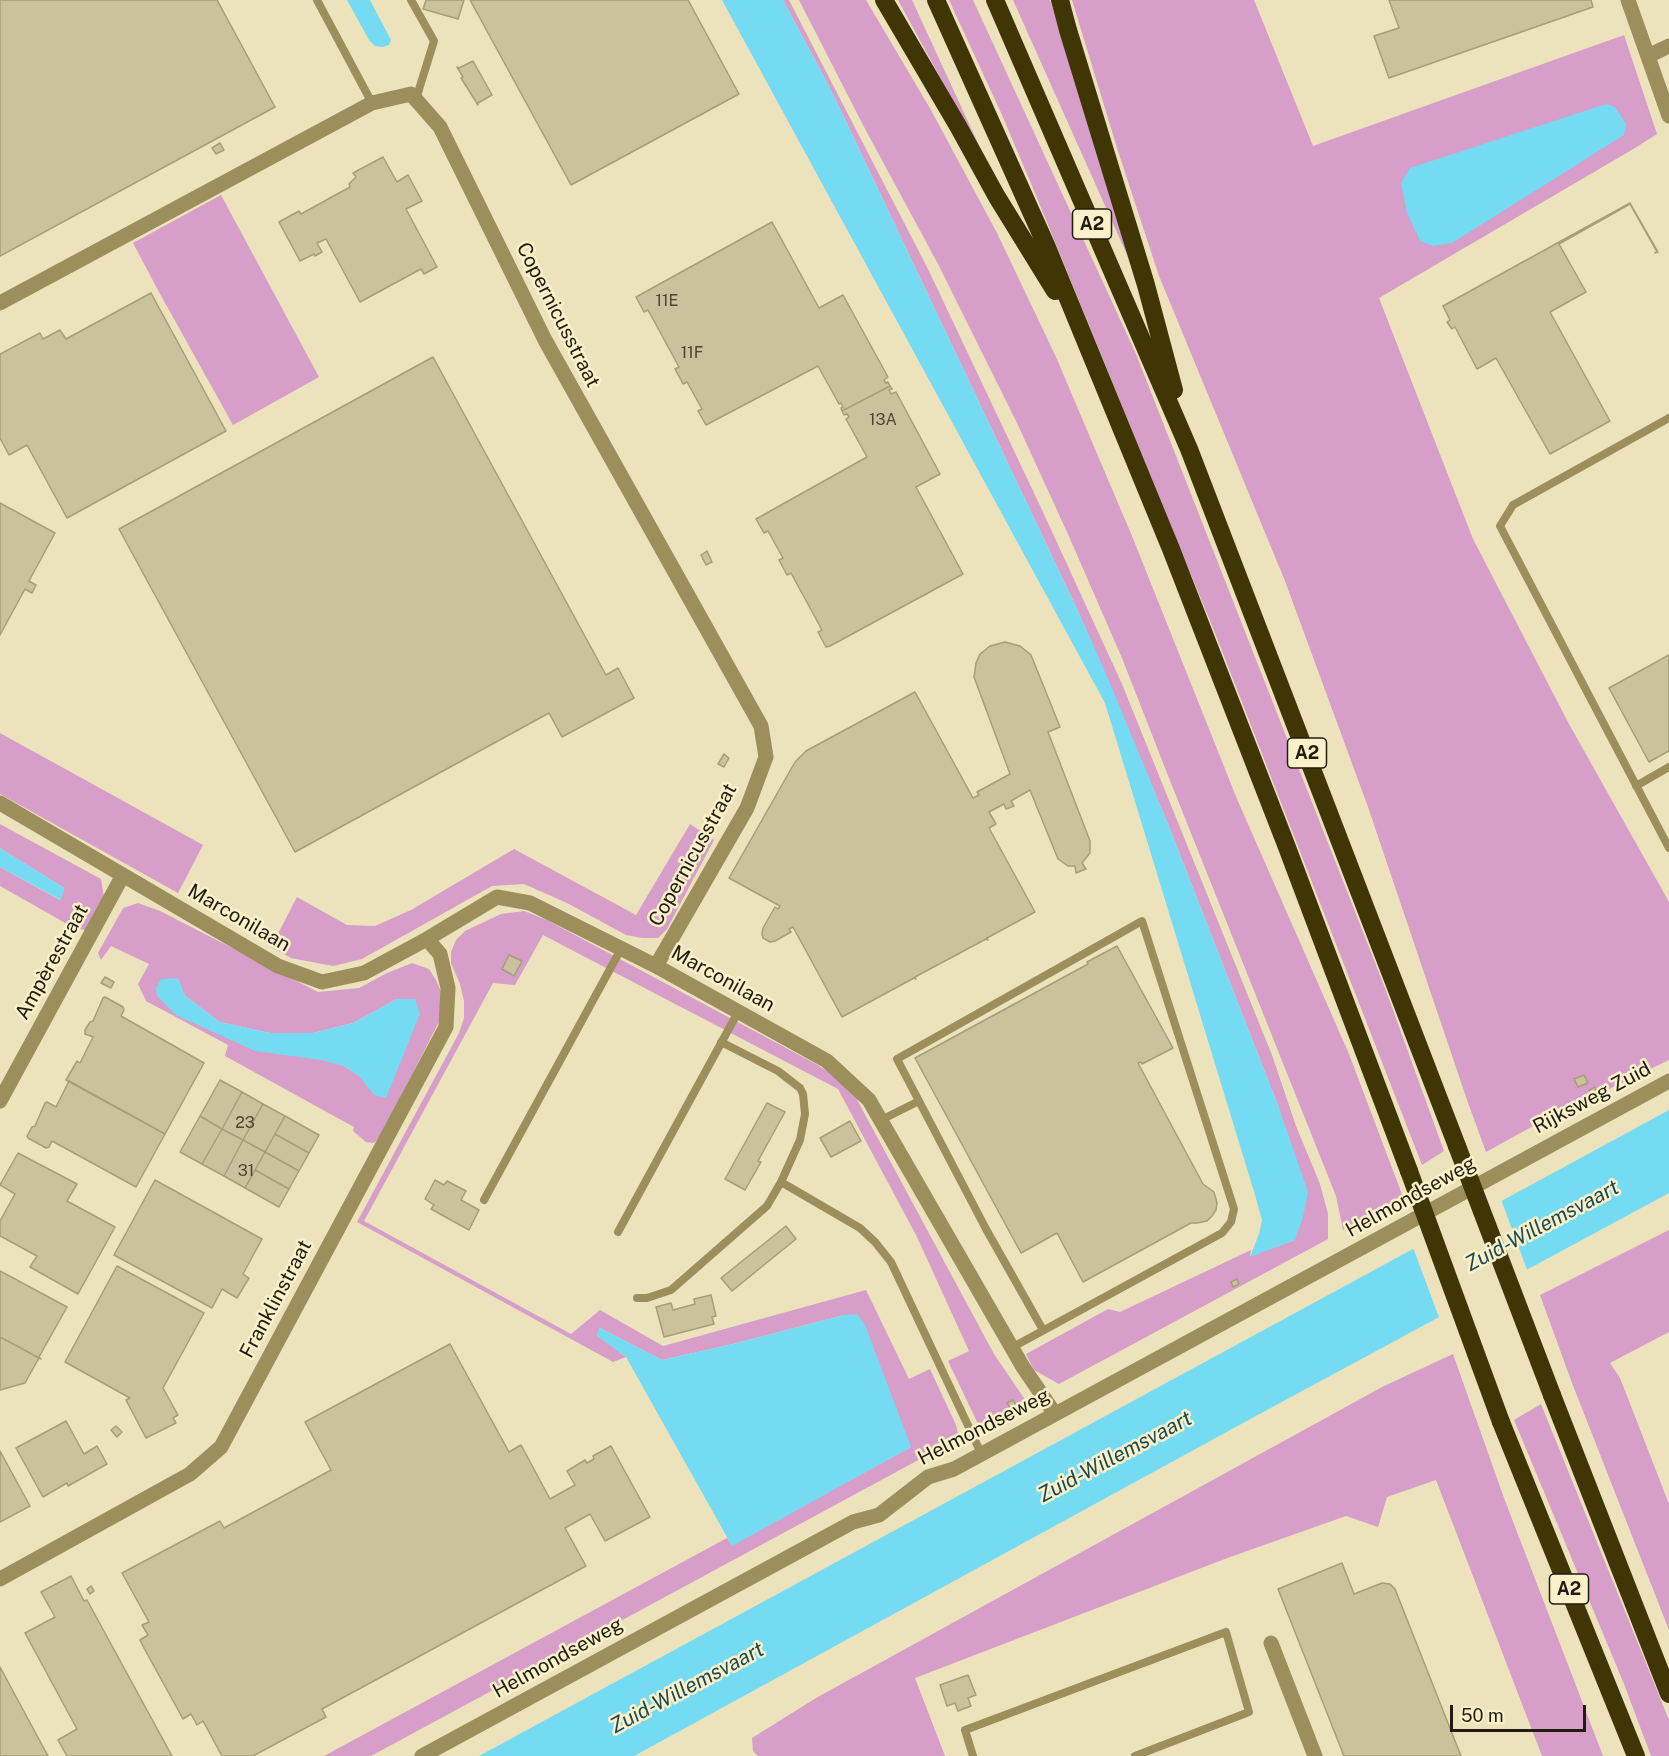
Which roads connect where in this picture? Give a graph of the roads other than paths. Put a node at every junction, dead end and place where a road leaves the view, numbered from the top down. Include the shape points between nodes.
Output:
1 (317, 0) edge
2 (411, 0) edge
3 (884, 0) edge
4 (936, 0) edge
5 (995, 0) edge
6 (1060, 0) edge
7 (1628, 0) edge
8 (1669, 46) edge
9 (1648, 56) junction
10 (416, 99) junction
11 (372, 103) junction
12 (1669, 116) edge
13 (0, 303) edge
14 (1086, 341) junction
15 (1669, 418) edge
16 (1189, 449) junction
17 (1669, 768) edge
18 (1636, 786) junction
19 (0, 803) edge
20 (1669, 848) edge
21 (123, 875) junction
22 (427, 939) junction
23 (621, 949) junction
24 (656, 966) junction
25 (738, 1012) junction
26 (722, 1042) junction
27 (1669, 1081) edge
28 (0, 1101) edge
29 (919, 1101) junction
30 (881, 1120) junction
31 (1536, 1153) joint
32 (781, 1182) junction
33 (484, 1200) dead end
34 (618, 1232) dead end
35 (637, 1298) dead end
36 (1043, 1330) junction
37 (1011, 1348) junction
38 (1055, 1414) junction
39 (981, 1453) junction
40 (0, 1579) edge
41 (1271, 1642) dead end
42 (1669, 1694) edge
43 (422, 1756) edge
44 (973, 1756) edge
45 (1136, 1756) edge
46 (1315, 1756) edge
47 (1636, 1756) edge

1 - 11 lane
2 - 10 lane via 434,41
3 - 14 highway, A2
4 - 14 highway, A2
5 - 16 highway, A2
6 - 16 highway, A2 via 1146,285
7 - 9 street
8 - 9 street
9 - 12 street
10 - 11 street via 411,94
10 - 24 street, Copernicusstraat via 440,127 545,340 760,726 766,757 747,808
11 - 13 street
14 - 47 highway, A2, bridge via 1226,688 1501,1422
15 - 18 lane via 1513,505 1500,526
16 - 42 highway, A2, bridge
17 - 18 lane
18 - 20 lane
19 - 21 street, Marconilaan
21 - 22 street, Marconilaan via 278,966 322,982 364,973
21 - 28 street, Ampèrestraat
22 - 23 street, Marconilaan via 497,897 530,903
22 - 40 street, Franklinstraat via 440,954 448,988 446,1027 221,1447 190,1474
23 - 24 street, Marconilaan
23 - 33 lane
24 - 25 street, Marconilaan
25 - 26 lane
25 - 30 street, Marconilaan via 827,1061 869,1100
26 - 32 lane via 778,1071 800,1088 805,1104 804,1124
26 - 34 lane
27 - 31 street, Rijksweg Zuid
29 - 30 lane
29 - 36 lane
29 - 36 lane via 897,1059 1142,921 1234,1209 1231,1222 1222,1233
30 - 37 street, Marconilaan
31 - 38 street, Helmondseweg
32 - 35 lane via 767,1206 670,1290
32 - 39 lane via 860,1228 891,1262
36 - 37 lane
37 - 38 street, Marconilaan
38 - 39 street, Helmondseweg
39 - 43 street, Helmondseweg via 954,1469 928,1477 879,1515 853,1522
41 - 46 street
44 - 45 lane via 965,1730 1226,1632 1249,1712

